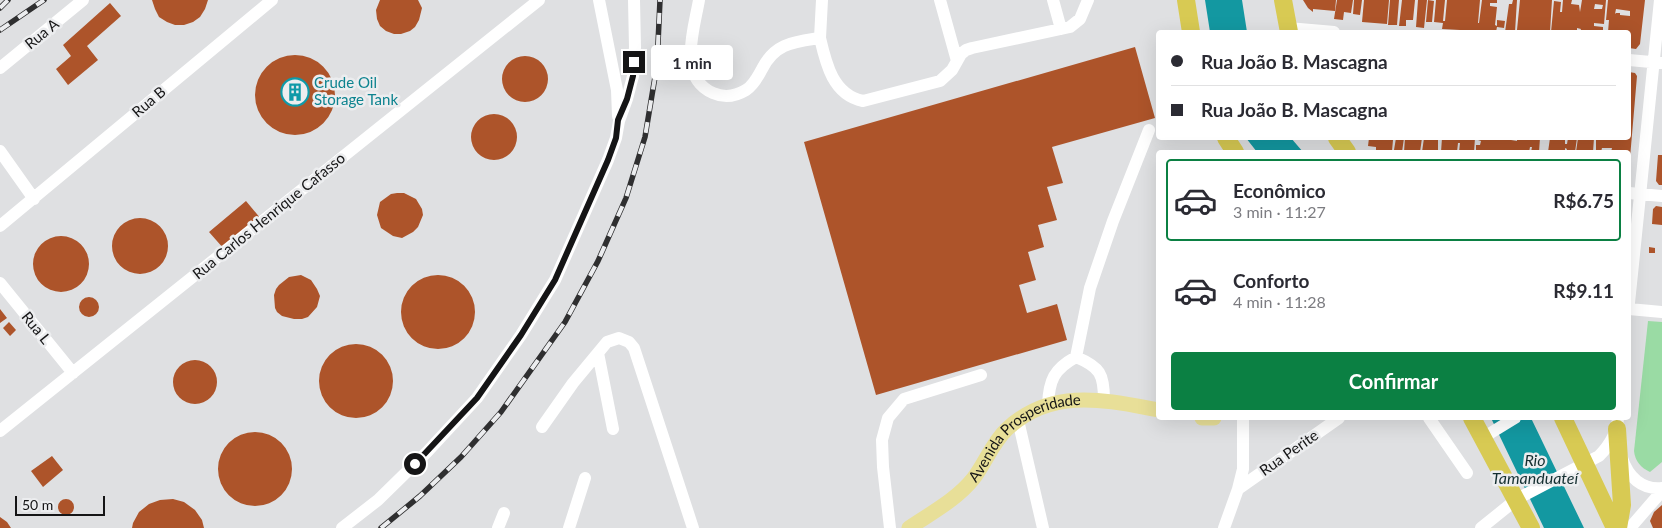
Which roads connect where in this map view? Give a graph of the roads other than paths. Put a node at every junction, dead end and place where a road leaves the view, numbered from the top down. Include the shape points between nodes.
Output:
1 (83, 0) edge
2 (272, 0) edge
3 (539, 0) edge
4 (599, 0) edge
5 (634, 0) edge
6 (700, 0) edge
7 (822, 0) edge
8 (940, 0) edge
9 (1053, 0) edge
10 (1088, 0) edge
11 (1186, 0) edge
12 (1283, 0) edge
13 (1660, 0) edge
14 (1061, 29) junction
15 (1191, 30) edge
16 (1288, 30) edge
17 (820, 38) junction
18 (1631, 60) edge
19 (957, 61) junction
20 (1658, 63) edge
21 (0, 68) edge
22 (618, 120) junction
23 (1149, 130) dead end
24 (1339, 140) edge
25 (1346, 150) edge
26 (0, 151) edge
27 (1634, 193) edge
28 (1662, 196) edge
29 (30, 202) junction
30 (0, 226) edge
31 (1631, 259) edge
32 (0, 284) edge
33 (1631, 309) edge
34 (1662, 312) edge
35 (598, 352) junction
36 (1076, 357) junction
37 (73, 373) junction
38 (981, 375) dead end
39 (1104, 400) junction
40 (1048, 405) junction
41 (1156, 409) edge
42 (1018, 420) junction
43 (1243, 420) edge
44 (1337, 420) edge
45 (1430, 420) edge
46 (1474, 420) edge
47 (1512, 420) edge
48 (1564, 420) edge
49 (542, 427) dead end
50 (613, 429) dead end
51 (1618, 430) edge
52 (0, 431) edge
53 (1489, 433) junction
54 (1584, 464) junction
55 (1467, 473) dead end
56 (585, 478) dead end
57 (1238, 488) junction
58 (1662, 489) edge
59 (1522, 497) junction
60 (504, 513) dead end
61 (342, 528) edge
62 (498, 528) edge
63 (569, 528) edge
64 (693, 528) edge
65 (890, 528) edge
66 (909, 528) edge
67 (1043, 528) edge
68 (1224, 528) edge
69 (1482, 528) edge
70 (1531, 528) edge
71 (1616, 528) edge
72 (1630, 528) edge

1 - 21 street, Rua A
2 - 29 street, Rua B
3 - 37 street, Rua Carlos Henrique Cafasso
4 - 22 street via 617,90
5 - 22 street via 633,76
6 - 17 street via 690,55 696,80 716,94 732,96 748,89 773,53 782,46
7 - 17 street
8 - 19 street
9 - 14 street
10 - 14 street via 1080,19 1074,25
11 - 15 highway
12 - 16 highway
13 - 20 street
14 - 19 street via 972,48
17 - 19 street via 839,88 854,100 863,102 940,81
18 - 20 street
20 - 27 street
22 - 61 street via 616,138 580,226 555,280 521,335 477,398 427,452 378,500
23 - 36 street via 1090,288
24 - 25 highway
26 - 29 street
27 - 28 street
27 - 31 street
29 - 30 street
32 - 37 street, Rua L
33 - 34 street
35 - 49 street
35 - 50 street
35 - 64 street via 607,342 619,338 634,348
36 - 39 street via 1091,363 1101,374
36 - 40 street via 1063,364 1054,376
37 - 52 street, Rua Carlos Henrique Cafasso
38 - 65 street via 904,399 888,418 882,440
39 - 40 main road, Avenida Prosperidade via 1067,400
39 - 41 main road, Avenida Prosperidade
40 - 42 main road, Avenida Prosperidade
42 - 66 main road, Avenida Prosperidade via 1006,430 973,479 958,494
42 - 67 street
43 - 57 street via 1243,469
44 - 57 street, Rua Perite
45 - 55 street
46 - 53 highway
47 - 53 street
48 - 54 highway
51 - 54 street via 1599,456
51 - 58 street via 1627,470 1639,484
51 - 71 highway via 1622,505
53 - 59 highway
54 - 59 street
54 - 71 highway
56 - 63 street
57 - 68 street
58 - 72 street
59 - 69 street
59 - 70 highway
60 - 62 street

